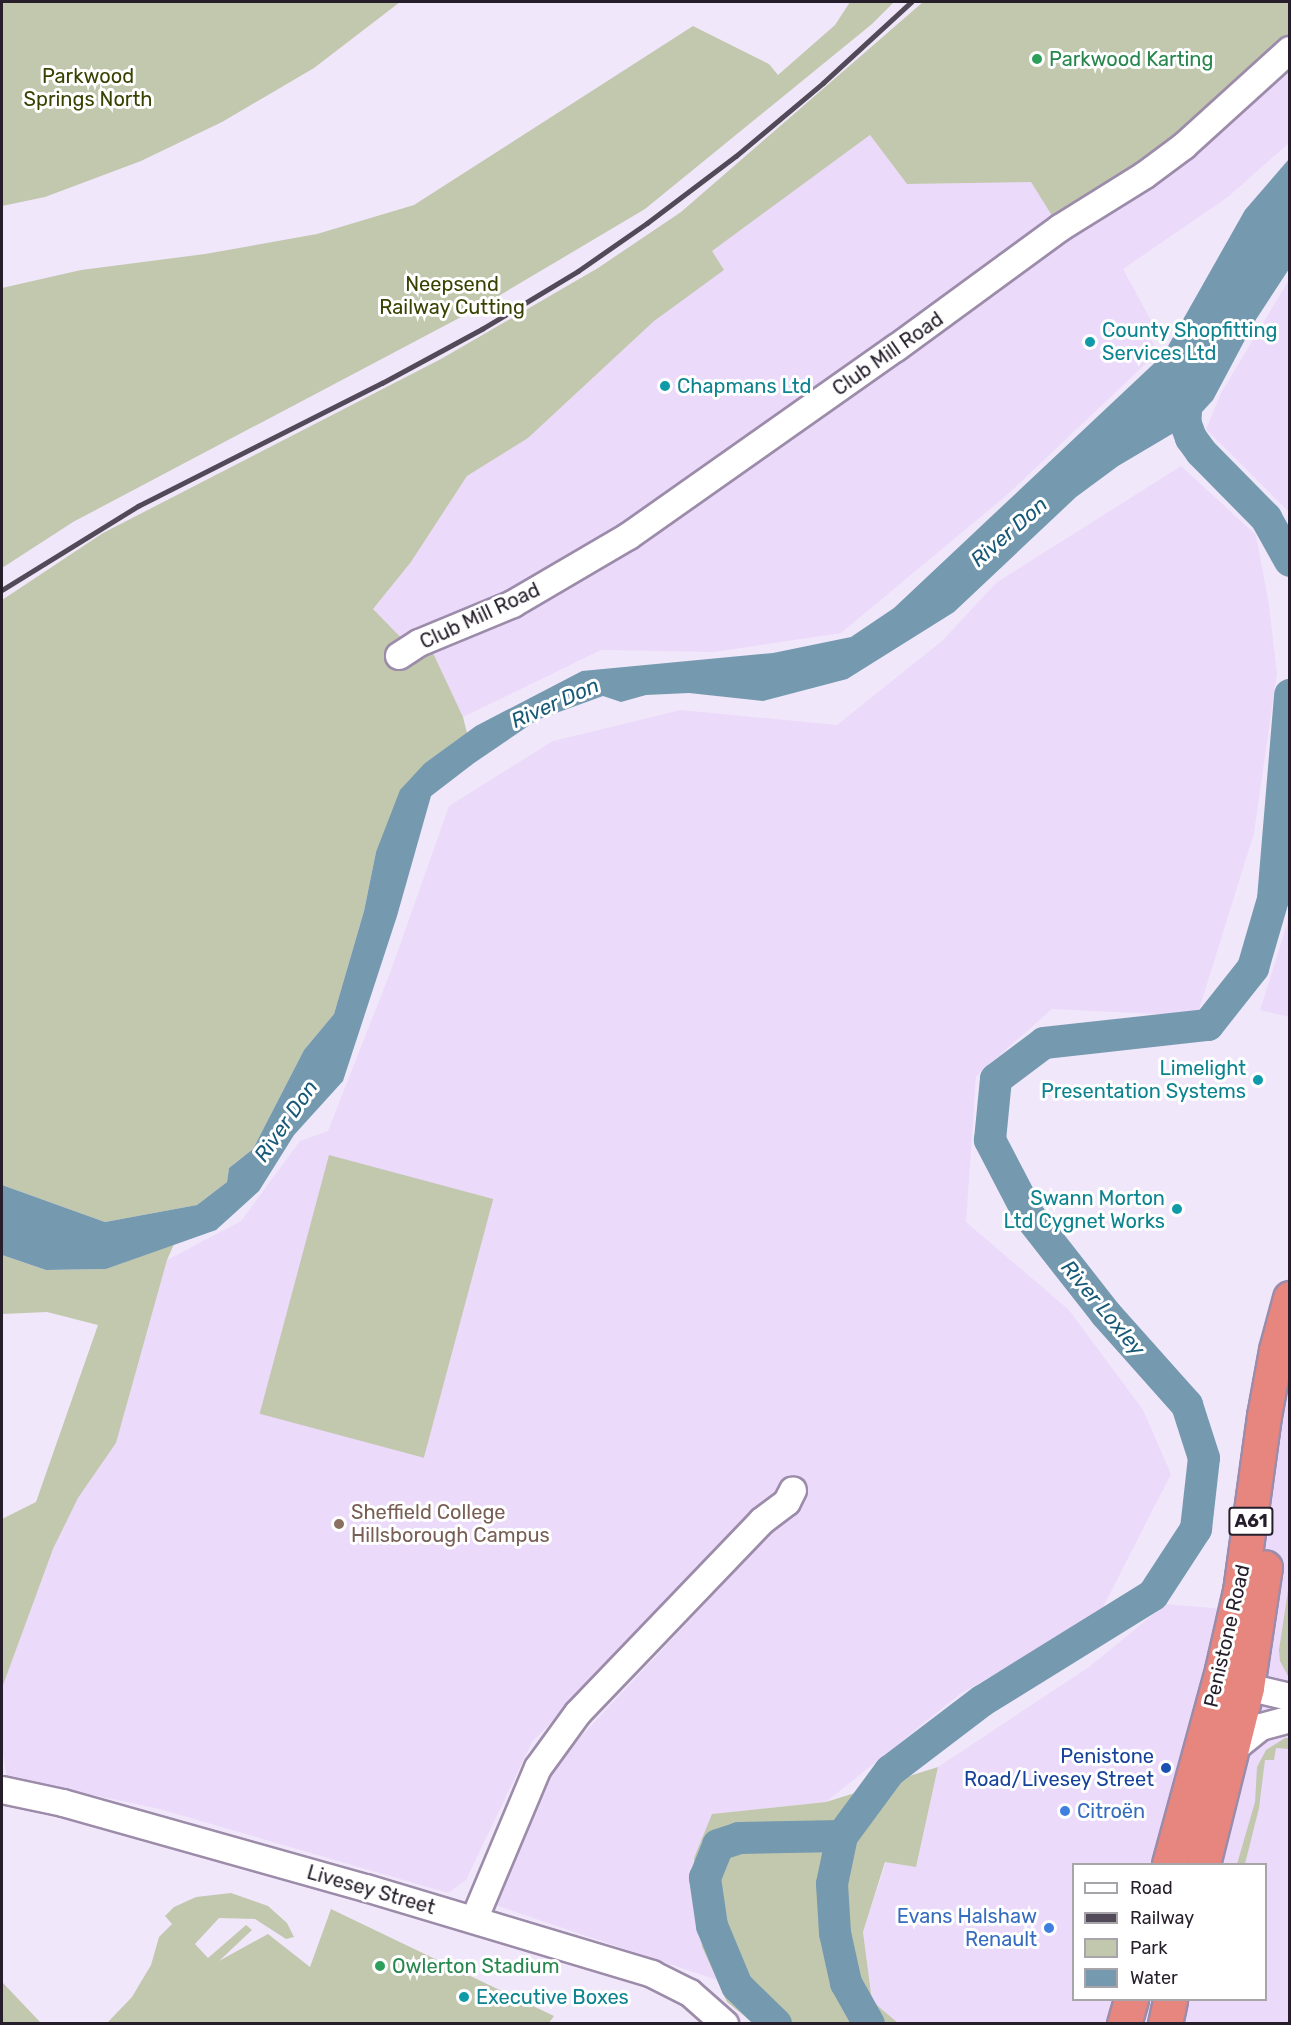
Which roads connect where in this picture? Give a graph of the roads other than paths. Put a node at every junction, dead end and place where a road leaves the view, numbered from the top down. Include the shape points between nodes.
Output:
1 (1290, 50) edge
2 (399, 656) dead end
3 (1290, 1298) edge
4 (1290, 1383) edge
5 (793, 1490) dead end
6 (1247, 1687) junction
7 (1290, 1697) edge
8 (1290, 1719) edge
9 (1217, 1747) junction
10 (2, 1790) edge
11 (1169, 1863) edge
12 (1203, 1863) edge
13 (474, 1920) junction
14 (1131, 2001) edge
15 (1170, 2001) edge
16 (725, 2024) edge
17 (1124, 2024) edge
18 (1164, 2024) edge

1 - 2 street, Club Mill Road via 1184,146 1145,175 1060,228 637,530 521,599 419,643
3 - 9 highway, Penistone Road / A61 via 1264,1416
4 - 6 highway, Penistone Road / A61
5 - 13 street via 787,1502 762,1521 578,1713 538,1768
6 - 7 street
6 - 9 highway via 1232,1694 1220,1722
8 - 9 street
9 - 11 highway, Penistone Road / A61
9 - 12 highway, Penistone Road / A61
10 - 13 street, Livesey Street via 63,1803
13 - 16 street, Livesey Street via 659,1977 690,1993
14 - 17 highway
15 - 18 highway

